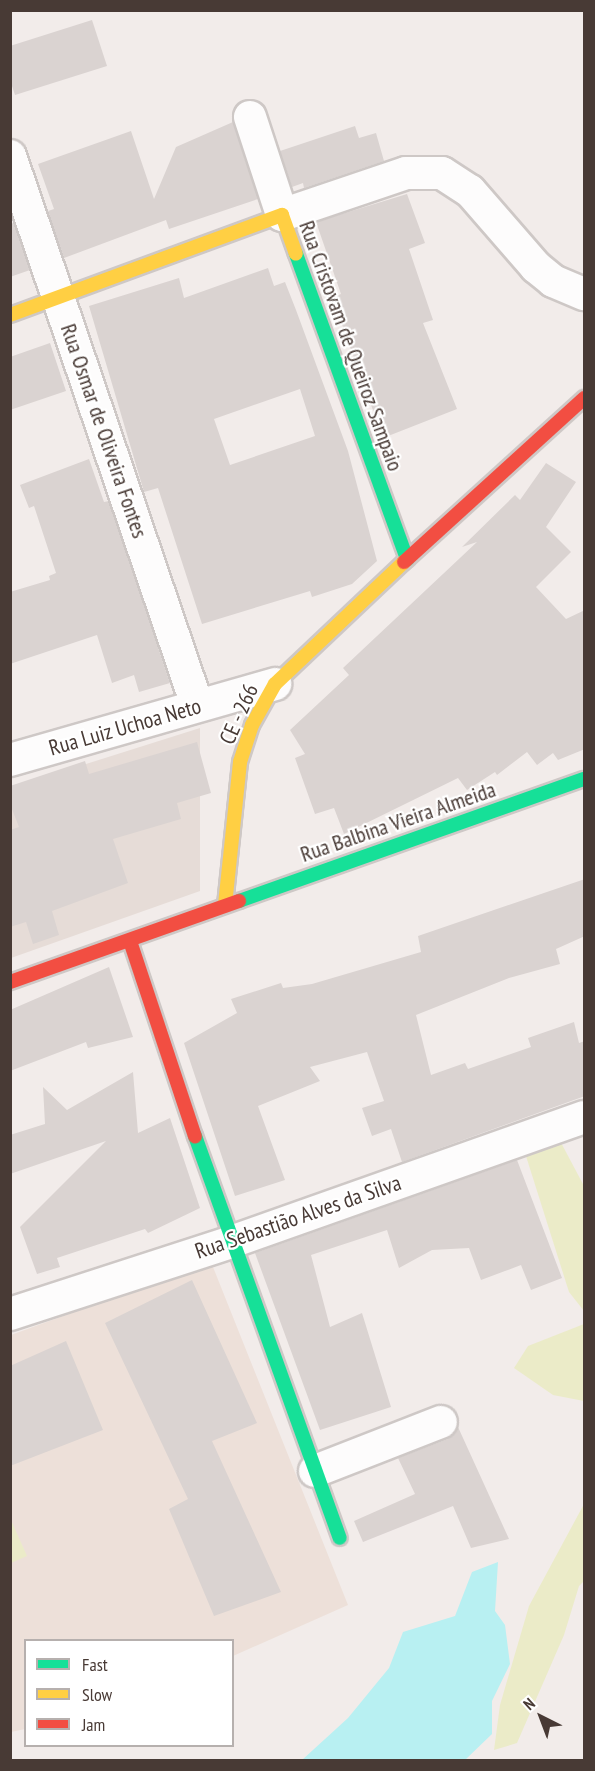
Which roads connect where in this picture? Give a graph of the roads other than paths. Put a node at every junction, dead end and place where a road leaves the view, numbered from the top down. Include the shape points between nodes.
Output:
1 (250, 117) dead end
2 (10, 156) edge
3 (282, 214) junction
4 (585, 294) edge
5 (59, 298) junction
6 (10, 315) edge
7 (585, 398) edge
8 (407, 559) junction
9 (274, 684) junction
10 (198, 705) junction
11 (10, 760) edge
12 (585, 779) edge
13 (225, 905) junction
14 (130, 941) junction
15 (10, 982) edge
16 (585, 1117) edge
17 (231, 1242) junction
18 (11, 1314) edge
19 (441, 1422) dead end
20 (315, 1471) junction
21 (340, 1538) dead end

1 - 3 street
2 - 5 street, Rua Osmar de Oliveira Fontes
3 - 4 street via 406,173 442,173 470,191 536,267 553,281
3 - 5 street, Rua Cristovam de Queiroz Sampaio
3 - 8 street, Rua Cristovam de Queiroz Sampaio
5 - 6 street, Rua Cristovam de Queiroz Sampaio
5 - 10 street, Rua Osmar de Oliveira Fontes
7 - 8 street, CE - 266
8 - 9 street, CE - 266
9 - 10 street, Rua Luiz Uchoa Neto
9 - 13 street, CE - 266 via 252,725 240,762
10 - 11 street, Rua Luiz Uchoa Neto
12 - 13 street, Rua Balbina Vieira Almeida
13 - 14 street, Rua Balbina Vieira Almeida
14 - 15 street, Rua Balbina Vieira Almeida
14 - 17 street
16 - 17 street, Rua Sebastião Alves da Silva
17 - 18 street, Rua Sebastião Alves da Silva
17 - 20 street
19 - 20 street
20 - 21 street

